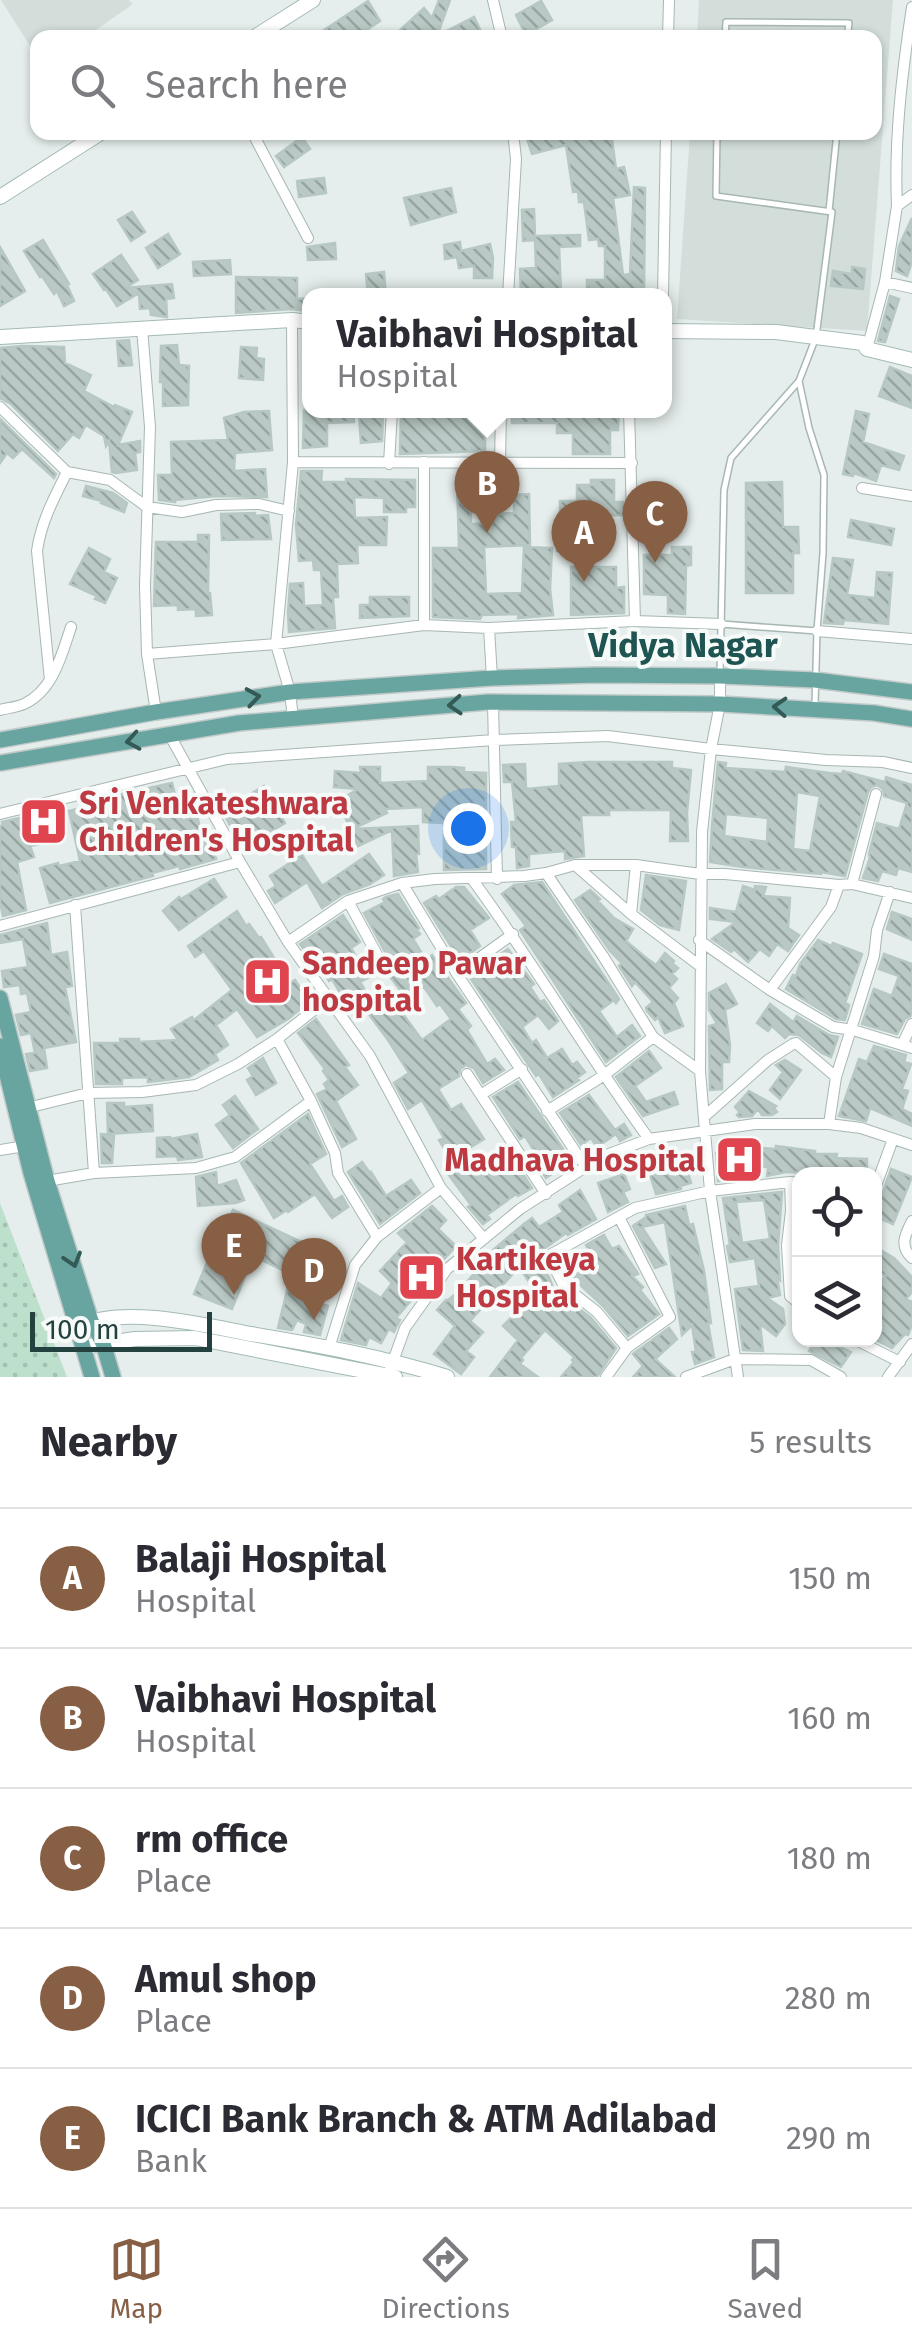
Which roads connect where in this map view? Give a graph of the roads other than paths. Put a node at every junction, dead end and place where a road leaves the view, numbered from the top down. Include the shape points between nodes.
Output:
1 (492, 0) edge
2 (668, 0) edge
3 (309, 1) edge
4 (912, 7) edge
5 (265, 30) edge
6 (500, 30) edge
7 (668, 30) edge
8 (726, 30) edge
9 (848, 30) edge
10 (89, 140) edge
11 (256, 140) edge
12 (514, 140) edge
13 (666, 140) edge
14 (717, 140) edge
15 (836, 140) edge
16 (0, 196) edge
17 (912, 196) edge
18 (898, 206) junction
19 (829, 211) junction
20 (308, 238) dead end
21 (885, 282) junction
22 (508, 288) edge
23 (664, 288) edge
24 (912, 288) edge
25 (292, 320) junction
26 (302, 321) edge
27 (142, 328) junction
28 (672, 331) edge
29 (0, 337) edge
30 (816, 337) junction
31 (867, 349) junction
32 (912, 360) edge
33 (799, 381) junction
34 (0, 407) edge
35 (392, 418) edge
36 (501, 418) edge
37 (629, 418) edge
38 (293, 462) junction
39 (424, 462) junction
40 (500, 462) junction
41 (632, 463) junction
42 (389, 464) junction
43 (68, 472) junction
44 (862, 488) dead end
45 (912, 496) edge
46 (147, 507) junction
47 (289, 511) junction
48 (636, 621) junction
49 (722, 624) junction
50 (424, 625) junction
51 (71, 627) dead end
52 (489, 628) junction
53 (817, 631) junction
54 (912, 639) edge
55 (276, 644) junction
56 (148, 654) junction
57 (720, 676) junction
58 (492, 678) junction
59 (50, 680) junction
60 (815, 680) junction
61 (290, 692) junction
62 (912, 692) edge
63 (492, 703) junction
64 (720, 704) junction
65 (815, 709) junction
66 (0, 710) edge
67 (156, 712) junction
68 (293, 718) junction
69 (912, 720) edge
70 (169, 734) junction
71 (0, 740) edge
72 (494, 740) junction
73 (711, 749) junction
74 (0, 763) edge
75 (912, 768) edge
76 (189, 769) junction
77 (876, 794) dead end
78 (0, 814) edge
79 (240, 862) junction
80 (636, 864) junction
81 (575, 865) junction
82 (546, 873) junction
83 (700, 874) junction
84 (472, 879) junction
85 (496, 879) junction
86 (402, 883) junction
87 (852, 884) junction
88 (839, 885) junction
89 (890, 892) junction
90 (912, 898) edge
91 (348, 901) junction
92 (75, 905) junction
93 (631, 914) junction
94 (0, 926) edge
95 (513, 934) junction
96 (700, 940) junction
97 (288, 942) junction
98 (380, 962) dead end
99 (700, 966) junction
100 (456, 974) junction
101 (770, 990) junction
102 (0, 998) edge
103 (328, 1000) junction
104 (912, 1024) edge
105 (853, 1030) junction
106 (653, 1037) junction
107 (278, 1039) junction
108 (0, 1046) edge
109 (907, 1046) edge
110 (522, 1069) junction
111 (700, 1071) junction
112 (467, 1074) dead end
113 (603, 1076) junction
114 (836, 1077) junction
115 (88, 1092) junction
116 (482, 1094) junction
117 (311, 1101) junction
118 (28, 1108) junction
119 (547, 1111) junction
120 (704, 1117) junction
121 (829, 1124) junction
122 (706, 1132) junction
123 (648, 1139) junction
124 (893, 1139) junction
125 (912, 1145) edge
126 (24, 1146) junction
127 (0, 1150) edge
128 (585, 1166) junction
129 (882, 1169) edge
130 (94, 1173) junction
131 (47, 1181) junction
132 (792, 1182) edge
133 (441, 1188) junction
134 (710, 1191) junction
135 (546, 1194) junction
136 (792, 1204) edge
137 (619, 1217) junction
138 (912, 1221) edge
139 (377, 1238) junction
140 (484, 1239) junction
141 (912, 1258) edge
142 (792, 1298) edge
143 (84, 1324) junction
144 (103, 1343) junction
145 (912, 1344) edge
146 (83, 1347) junction
147 (870, 1347) edge
148 (329, 1348) junction
149 (627, 1348) junction
150 (736, 1359) junction
151 (900, 1362) junction
152 (392, 1371) edge
153 (92, 1377) edge
154 (113, 1377) edge
155 (447, 1377) edge
156 (606, 1377) edge
157 (686, 1377) edge
158 (738, 1377) edge
159 (840, 1377) edge
160 (888, 1377) edge

1 - 6 street
2 - 7 street
3 - 5 main road
4 - 18 street via 901,81
8 - 9 lane via 726,22 761,22 848,23
10 - 16 main road
11 - 20 street
12 - 22 street
13 - 23 street
14 - 19 lane via 716,196
15 - 19 lane
17 - 18 street
18 - 21 street
19 - 30 lane
21 - 24 street
21 - 31 street
25 - 26 main road
25 - 27 main road
25 - 38 street
27 - 29 main road
27 - 46 street via 150,427
28 - 30 main road
30 - 31 main road
30 - 33 lane
31 - 32 main road
33 - 49 lane via 730,458
33 - 53 lane via 824,476
34 - 43 street
35 - 42 street
36 - 40 street
37 - 41 street
38 - 42 street
38 - 47 street
39 - 40 street
39 - 42 street
39 - 50 street
40 - 41 street
41 - 48 street
43 - 46 street via 110,480
43 - 59 street via 37,551
44 - 45 street
46 - 47 street via 182,512 259,504
46 - 56 street
47 - 55 street
48 - 49 street
48 - 52 street
49 - 53 lane
49 - 57 lane
50 - 52 street
50 - 55 street
51 - 59 street
52 - 58 street
53 - 54 street
53 - 60 lane
55 - 56 street
55 - 61 street
56 - 67 street
57 - 58 main road
57 - 60 main road
57 - 64 street
58 - 61 main road
59 - 66 street via 23,705
60 - 62 main road
60 - 65 lane
67 -> 61 main road
61 - 68 street
63 - 64 main road
63 -> 68 main road
63 - 72 street
65 -> 64 main road
64 - 73 street
65 - 69 main road
67 - 71 main road
68 - 70 main road
70 -> 74 main road
70 - 76 street
72 - 73 street via 608,736
72 - 76 street via 227,759
72 - 85 street
73 - 75 street
73 - 83 street
76 - 78 street
76 - 79 street
77 - 87 street
79 - 92 street
79 - 97 street
80 - 81 street
80 - 83 street
80 - 93 street
81 - 82 street
81 - 93 street
82 - 85 street
82 - 106 street
83 - 88 street
83 - 96 street
84 - 85 street
84 - 86 street
84 - 95 street
86 - 91 street
86 - 100 street
87 - 88 street
87 - 89 street
88 - 101 street via 831,907
89 - 90 street
89 - 105 street
91 - 97 street
91 - 98 street
92 - 94 street
92 - 115 street
93 - 99 street
95 - 100 street
95 - 113 street
96 - 99 street
96 - 101 street
97 - 103 street
99 - 111 street
100 - 110 street
101 - 105 street via 834,1027
102 - 118 main road
103 - 107 street
103 - 133 street via 370,1056
104 - 109 street
105 - 109 street
105 - 114 street
106 - 111 street
106 - 113 street
107 - 115 street via 196,1085
107 - 117 street
108 - 126 main road
110 - 116 street
110 - 119 street
111 - 120 street
112 - 116 street
113 - 119 street
113 - 123 street
114 - 120 street via 793,1044
114 - 121 street
115 - 118 street
115 - 130 street
116 - 135 street
117 - 130 street via 235,1157 196,1168
117 - 139 street via 338,1173
118 - 131 main road
119 - 128 street
120 - 122 street
121 - 122 street
121 - 124 street
122 - 123 street
122 - 134 street
123 - 128 street
124 - 125 street
124 - 129 street
126 - 127 street
126 - 143 main road
128 - 135 street
130 - 131 street
131 -> 143 main road
132 - 134 street
133 - 139 street
133 - 140 street
134 - 137 street
134 - 150 street
135 - 140 street
136 - 142 street via 787,1244
137 - 149 street via 670,1317
137 - 149 street via 548,1256 564,1286 598,1312
138 - 141 street via 904,1243
139 - 148 street via 356,1265
140 - 152 street via 447,1270 406,1328
143 - 144 main road
143 - 146 main road
143 - 148 main road via 164,1318
144 - 146 main road
144 - 152 main road via 194,1338
144 - 154 main road
145 - 151 street
146 - 153 main road
147 - 151 street
148 - 152 main road
149 - 156 street
150 - 157 street
150 - 158 street
150 - 159 street via 811,1360
151 - 160 street
152 - 155 main road

